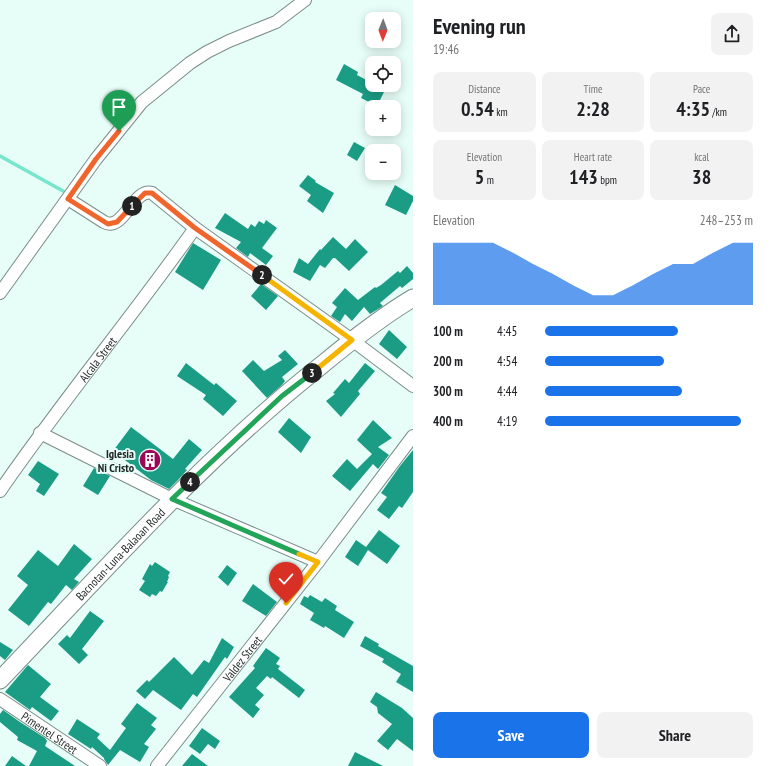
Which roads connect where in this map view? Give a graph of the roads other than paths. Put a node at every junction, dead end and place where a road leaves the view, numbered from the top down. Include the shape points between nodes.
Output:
1 (305, 0) edge
2 (68, 199) junction
3 (195, 228) junction
4 (0, 293) edge
5 (413, 298) edge
6 (352, 340) junction
7 (413, 386) edge
8 (40, 433) junction
9 (413, 436) edge
10 (0, 491) edge
11 (172, 499) junction
12 (318, 562) junction
13 (0, 680) edge
14 (0, 699) edge
15 (100, 766) edge
16 (157, 766) edge

1 - 2 street via 276,22 207,52 164,83 142,102
2 - 3 street via 110,224 117,222 142,195 150,192
2 - 4 street
3 - 6 street
3 - 8 street, Alcala Street
5 - 6 main road, Bacnotan-Luna-Balaoan Road
6 - 7 street
6 - 11 main road, Bacnotan-Luna-Balaoan Road via 282,396
8 - 10 street, Alcala Street
8 - 11 street
9 - 12 street, Valdez Street
11 - 12 street
11 - 13 main road, Bacnotan-Luna-Balaoan Road
12 - 16 street, Valdez Street
14 - 15 street, Pimentel Street

